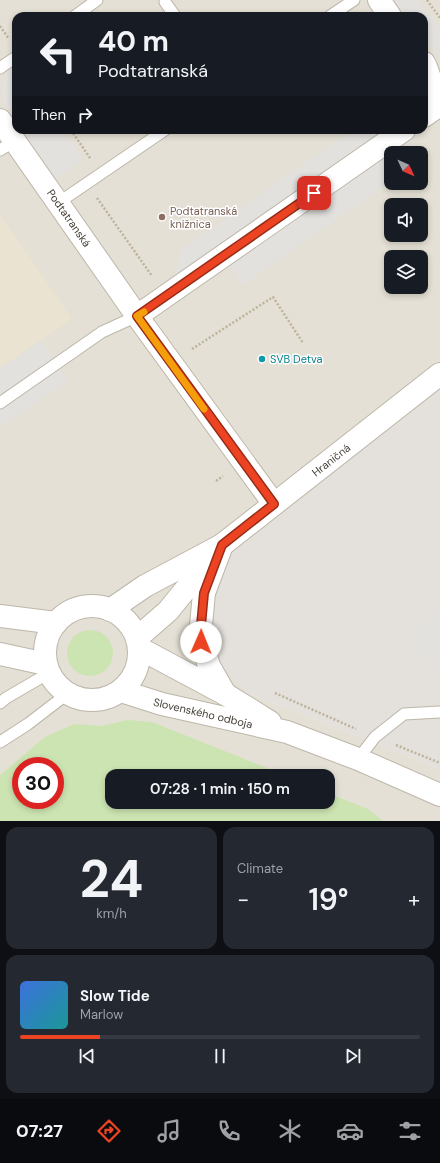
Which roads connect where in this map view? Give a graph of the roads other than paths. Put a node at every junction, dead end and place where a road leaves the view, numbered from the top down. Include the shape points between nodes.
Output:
1 (97, 0) edge
2 (354, 0) edge
3 (379, 0) edge
4 (165, 2) dead end
5 (80, 12) edge
6 (172, 12) edge
7 (336, 12) edge
8 (387, 12) edge
9 (12, 60) edge
10 (0, 68) edge
11 (428, 72) edge
12 (440, 105) edge
13 (428, 113) edge
14 (0, 120) edge
15 (159, 134) edge
16 (398, 134) edge
17 (7, 146) edge
18 (58, 203) junction
19 (137, 316) junction
20 (440, 374) edge
21 (0, 403) edge
22 (274, 504) junction
23 (222, 545) junction
24 (110, 610) junction
25 (0, 616) edge
26 (56, 622) junction
27 (138, 643) junction
28 (0, 654) edge
29 (47, 668) junction
30 (121, 691) junction
31 (67, 694) junction
32 (225, 694) junction
33 (0, 703) edge
34 (440, 712) edge
35 (287, 732) junction
36 (0, 742) edge
37 (358, 759) junction
38 (440, 795) edge

1 - 5 lane
2 - 7 lane
3 - 8 street
4 - 6 lane
9 - 10 lane
11 - 12 street
12 - 13 street
14 - 17 street, Podtatranská
15 - 18 lane
16 - 19 street
17 - 18 street, Podtatranská
18 - 19 street, Podtatranská
19 - 21 lane via 102,332
19 - 22 street, Podtatranská
20 - 22 street, Hraničná
22 - 23 street, Hraničná
23 - 24 street, Hraničná via 145,586
23 - 27 street, Hraničná
23 - 32 street via 204,593 200,636 208,666
24 - 26 street via 96,606 81,607 67,613
24 - 27 street via 122,616 131,626
25 - 26 street
26 - 29 street via 48,635 45,650
27 - 30 street via 139,660 135,672
27 - 32 street, Slovenského odboja
28 - 29 street
29 - 31 street via 56,684
29 - 33 lane
30 - 31 street via 108,698 94,701
30 - 35 street, Slovenského odboja via 162,704
31 - 36 lane
32 - 35 street, Slovenského odboja
34 - 37 lane via 404,714 375,737
35 - 37 street, Slovenského odboja
37 - 38 street, Slovenského odboja

